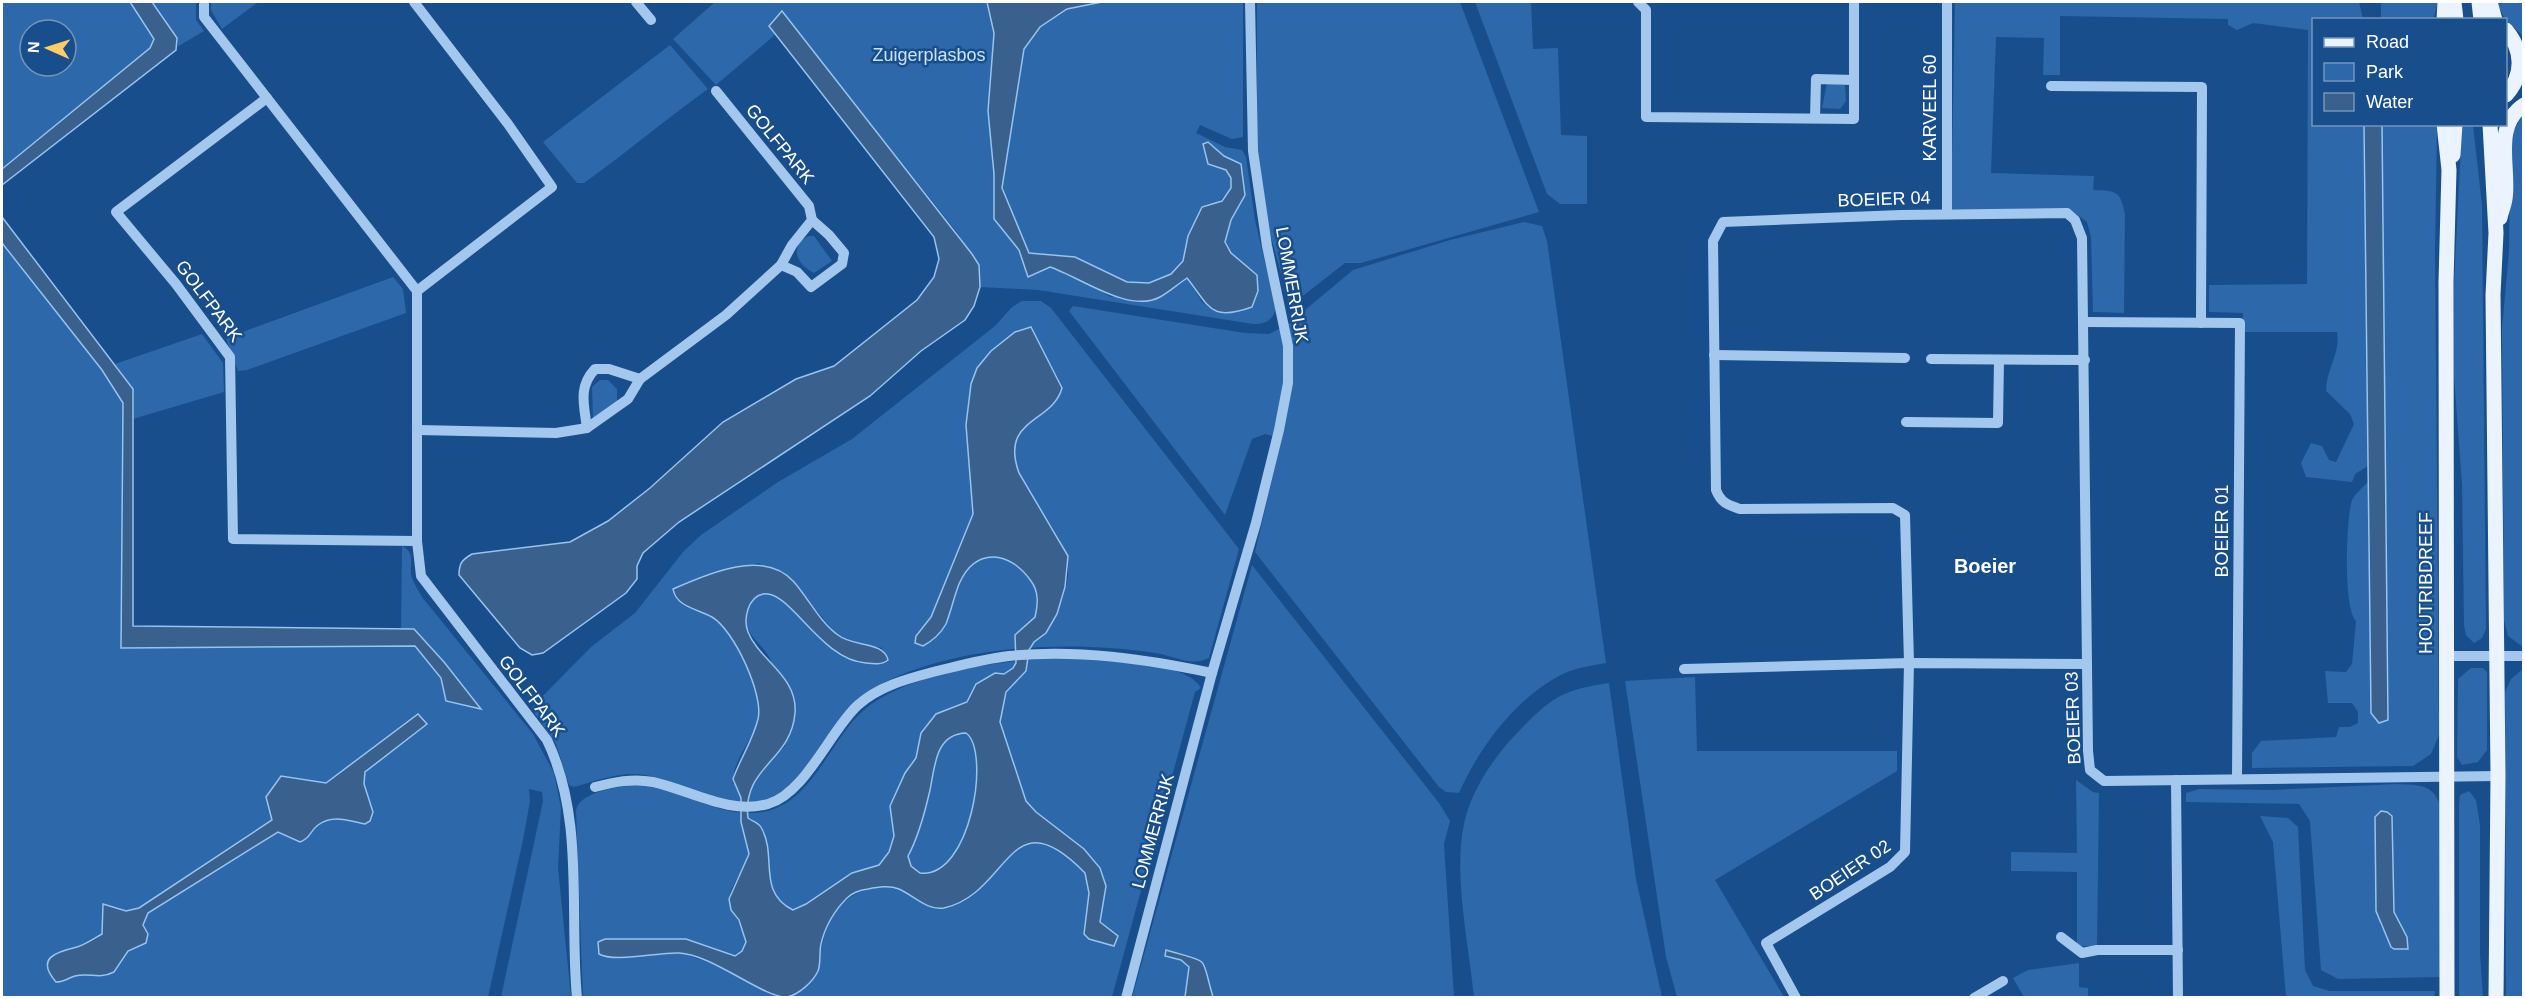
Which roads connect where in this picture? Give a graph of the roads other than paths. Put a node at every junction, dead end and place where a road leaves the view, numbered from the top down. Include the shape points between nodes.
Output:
1 (204, 2) edge
2 (414, 2) edge
3 (636, 2) edge
4 (1250, 2) edge
5 (1638, 2) edge
6 (1854, 2) edge
7 (1947, 2) edge
8 (2445, 2) edge
9 (2454, 2) edge
10 (2479, 2) edge
11 (2490, 2) edge
12 (2444, 18) edge
13 (2456, 18) edge
14 (2481, 18) edge
15 (2494, 18) edge
16 (651, 20) dead end
17 (2515, 47) edge
18 (1854, 80) junction
19 (2051, 86) dead end
20 (2514, 86) edge
21 (716, 91) dead end
22 (267, 98) junction
23 (2523, 105) edge
24 (1815, 118) junction
25 (2444, 126) edge
26 (2455, 126) edge
27 (2480, 126) edge
28 (2490, 126) edge
29 (2449, 170) junction
30 (1947, 214) junction
31 (812, 220) junction
32 (2496, 233) junction
33 (781, 265) junction
34 (417, 291) junction
35 (2085, 322) junction
36 (2201, 322) junction
37 (1714, 355) junction
38 (1905, 358) dead end
39 (1931, 359) dead end
40 (1999, 360) junction
41 (2085, 360) junction
42 (640, 379) junction
43 (1906, 422) dead end
44 (587, 428) junction
45 (418, 430) junction
46 (417, 541) junction
47 (2445, 656) junction
48 (2523, 656) edge
49 (2496, 657) junction
50 (1909, 663) junction
51 (2087, 664) junction
52 (1684, 669) dead end
53 (1212, 673) junction
54 (2446, 776) junction
55 (2498, 776) junction
56 (2237, 778) junction
57 (2176, 780) junction
58 (595, 787) dead end
59 (2061, 937) dead end
60 (2178, 950) junction
61 (2003, 981) dead end
62 (577, 998) edge
63 (1126, 998) edge
64 (1796, 998) edge
65 (1974, 998) edge
66 (2178, 998) edge
67 (2447, 998) edge
68 (2496, 998) edge

1 - 22 street via 204,17
2 - 34 street via 552,187
3 - 16 street
4 - 53 street, LOMMERRIJK via 1253,151 1267,246 1288,346 1288,383 1256,523
5 - 24 street via 1646,10 1646,117
6 - 18 street
7 - 30 street, KARVEEL 60
8 - 12 main road
9 - 13 main road
10 - 14 main road
11 - 15 main road
17 - 20 main road
18 - 24 street via 1816,79
18 - 24 street via 1854,119
19 - 36 street via 2202,87
21 - 31 street, GOLFPARK via 809,206
22 - 34 street
22 - 46 street, GOLFPARK via 116,212 230,357 233,539
23 - 32 main road via 2511,117 2506,131 2505,198
25 - 29 main road, HOUTRIBDREEF
26 - 29 main road, HOUTRIBDREEF
27 - 32 main road via 2487,200
28 - 32 main road
29 - 47 main road, HOUTRIBDREEF
30 - 35 street, BOEIER 04 via 2067,213 2075,220 2082,238
30 - 37 street, BOEIER 04 via 1723,222 1713,242
31 - 33 street
31 - 33 street, GOLFPARK via 844,253 842,264 811,287 797,272
32 - 49 main road
33 - 42 street via 726,315
34 - 45 street, GOLFPARK
35 - 36 street, BOEIER 01
35 - 41 street, BOEIER 03
36 - 56 street, BOEIER 01 via 2240,323
37 - 38 street
37 - 50 street, BOEIER 04 via 1716,490 1722,502 1740,509 1893,508 1905,515
39 - 40 street
40 - 41 street
40 - 43 street via 1998,423
41 - 51 street, BOEIER 03
42 - 44 street via 628,399
42 - 44 street via 609,369 595,369 582,389
44 - 45 street via 556,433
45 - 46 street, GOLFPARK
46 - 62 street, GOLFPARK via 421,576 547,740 560,765 572,826
47 - 49 street
47 - 54 main road, HOUTRIBDREEF
48 - 49 street
49 - 55 main road
50 - 51 street
50 - 52 street
50 - 64 street, BOEIER 02 via 1905,852 1890,867 1766,943
51 - 57 street, BOEIER 03 via 2090,770 2104,782
53 - 58 street via 1151,660 1075,654 982,660 902,680 870,696 845,720 818,761 777,801 737,806 651,782 627,781
53 - 63 street, LOMMERRIJK
54 - 55 street, BOEIER 03
54 - 56 street, BOEIER 03
54 - 67 main road, HOUTRIBDREEF
55 - 68 main road
56 - 57 street, BOEIER 03
57 - 60 street
59 - 60 street via 2082,953
60 - 66 street
61 - 65 street

